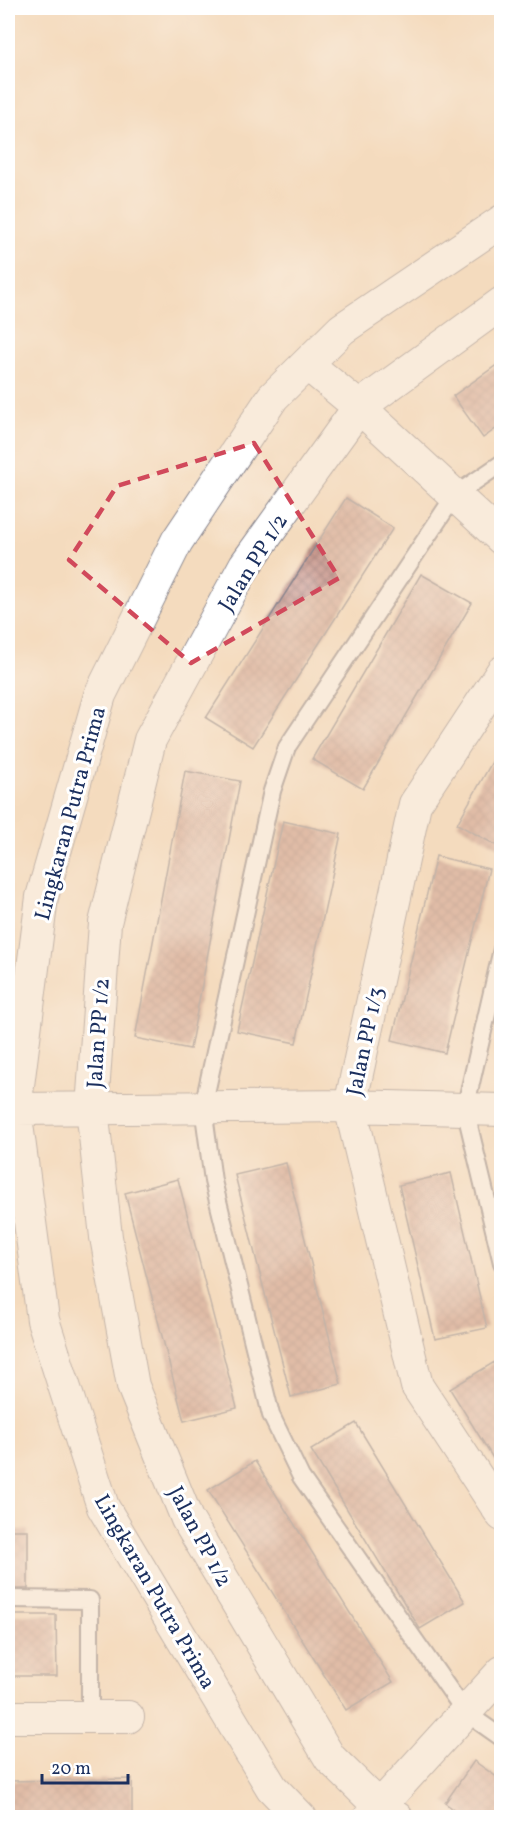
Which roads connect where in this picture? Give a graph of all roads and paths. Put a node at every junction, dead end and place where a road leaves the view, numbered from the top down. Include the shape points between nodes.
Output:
1 (501, 221) edge
2 (501, 303) edge
3 (307, 364) junction
4 (359, 407) junction
5 (501, 463) edge
6 (454, 495) junction
7 (501, 539) edge
8 (501, 672) edge
9 (501, 949) edge
10 (350, 1106) junction
11 (203, 1107) junction
12 (92, 1108) junction
13 (15, 1109) junction
14 (465, 1109) junction
15 (501, 1110) edge
16 (501, 1263) edge
17 (501, 1515) edge
18 (8, 1599) edge
19 (501, 1672) edge
20 (465, 1712) junction
21 (90, 1717) junction
22 (128, 1717) dead end
23 (8, 1718) edge
24 (501, 1738) edge
25 (382, 1814) edge
26 (301, 1818) edge

1 - 3 street, Lingkaran Putra Prima via 342,329
2 - 4 street, Jalan PP 1/2
3 - 4 street
3 - 13 street, Lingkaran Putra Prima via 273,397 177,541 100,694 42,897
4 - 6 street
4 - 12 street, Jalan PP 1/2 via 245,565 150,740 105,923
5 - 6 lane
6 - 7 street
6 - 11 lane via 287,747 272,790
8 - 10 street, Jalan PP 1/3 via 415,804
9 - 14 lane
10 - 11 street
10 - 14 street
10 - 17 street, Jalan PP 1/3 via 417,1386
11 - 12 street
11 - 20 lane via 213,1182 271,1414 301,1477
12 - 13 street
12 - 25 street, Jalan PP 1/2 via 106,1237 133,1386 187,1520 330,1758
13 - 26 street, Lingkaran Putra Prima via 44,1320 103,1507 272,1788
14 - 15 street
14 - 16 lane
18 - 21 lane via 90,1600
19 - 20 street
20 - 24 lane
20 - 25 street
21 - 22 street
21 - 23 street

